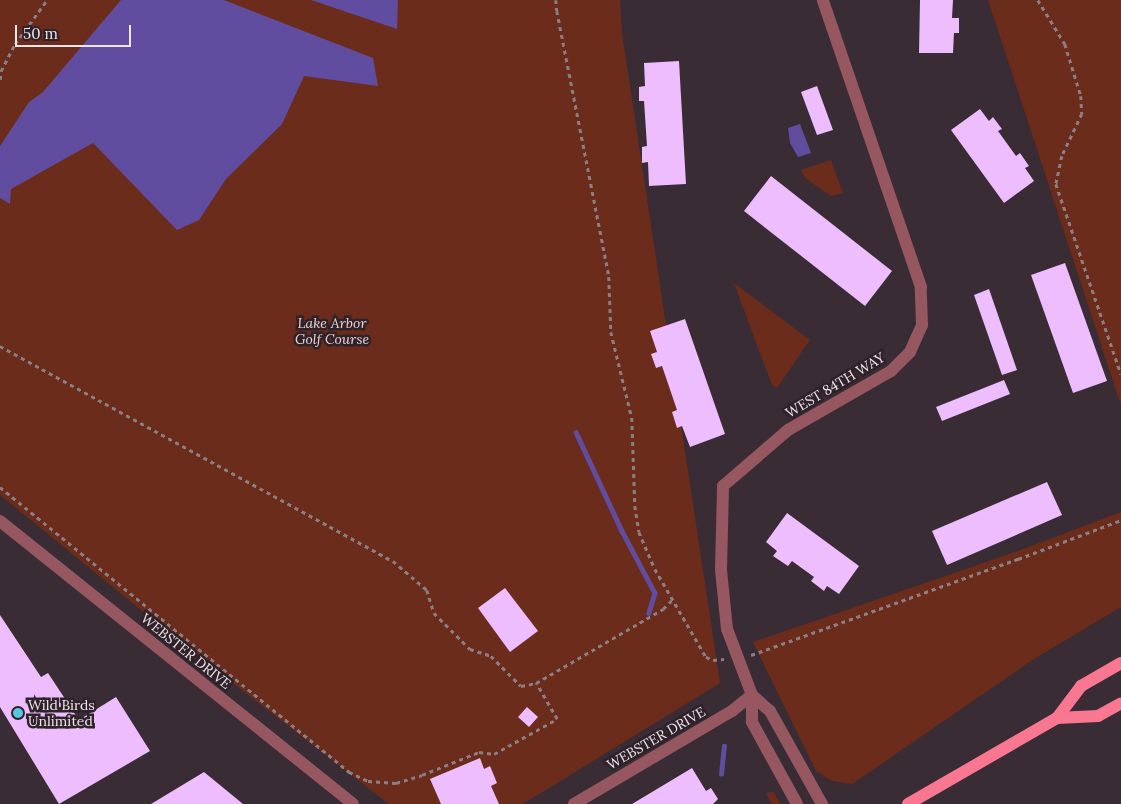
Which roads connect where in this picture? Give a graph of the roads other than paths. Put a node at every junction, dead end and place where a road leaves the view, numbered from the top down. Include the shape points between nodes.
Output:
1 (823, 0) edge
2 (0, 521) edge
3 (1121, 663) edge
4 (752, 696) junction
5 (1121, 703) edge
6 (1057, 718) junction
7 (354, 804) edge
8 (574, 804) edge
9 (797, 804) edge
10 (822, 804) edge
11 (908, 804) edge

1 - 4 street, WEST 84TH WAY via 922,286 922,324 910,352 891,371 788,430 723,486 721,570 727,630
2 - 7 street, WEBSTER DRIVE
3 - 6 main road via 1081,686
4 - 8 street, WEBSTER DRIVE
4 - 9 street, WEST 84TH WAY via 752,722
4 - 10 street, WEST 84TH WAY via 770,711
5 - 6 main road via 1098,716
6 - 11 main road

